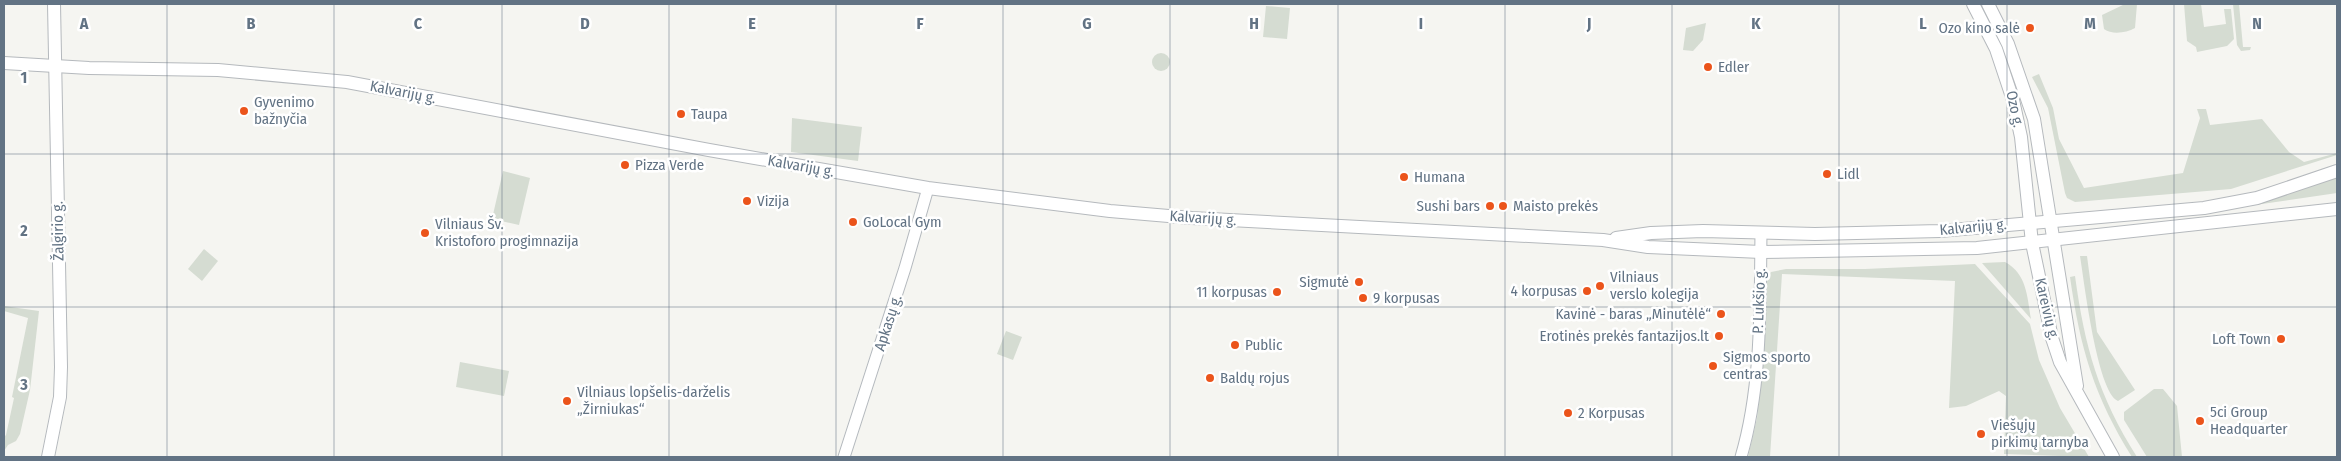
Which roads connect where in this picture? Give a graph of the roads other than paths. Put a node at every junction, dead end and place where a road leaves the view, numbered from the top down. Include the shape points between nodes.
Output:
1 (54, 4) edge
2 (1974, 4) edge
3 (1988, 4) edge
4 (4, 63) edge
5 (55, 66) junction
6 (2337, 171) edge
7 (928, 188) junction
8 (2337, 209) edge
9 (2051, 221) junction
10 (2029, 222) junction
11 (1761, 233) junction
12 (1603, 240) junction
13 (2054, 241) junction
14 (2032, 243) junction
15 (1761, 252) junction
16 (2077, 390) junction
17 (48, 457) edge
18 (844, 457) edge
19 (1741, 457) edge
20 (2113, 457) edge

1 - 5 main road, Žalgirio g.
2 - 10 main road, Ozo g. via 1996,49 2013,100 2021,137
3 - 9 main road, Ozo g. via 2008,44 2034,119
4 - 5 main road, Kalvarijų g.
5 - 7 main road, Kalvarijų g. via 218,70 347,82
5 - 17 main road, Žalgirio g. via 61,367 58,406
6 - 9 main road, Kalvarijų g. via 2257,198 2225,205
7 - 12 main road, Kalvarijų g. via 1175,216
7 - 18 main road, Apkasų g.
8 - 13 main road, Kalvarijų g.
9 - 10 main road, Kalvarijų g.
9 - 13 main road, Kareivių g.
10 - 11 main road, Kalvarijų g. via 1940,231
10 - 14 main road, Kareivių g.
11 - 12 main road, Kalvarijų g. via 1651,233
11 - 15 main road, P. Lukšio g.
12 - 15 main road, Kalvarijų g. via 1648,248
13 - 14 main road, Kalvarijų g.
13 - 16 main road, Kareivių g.
14 - 15 main road, Kalvarijų g. via 1967,248
14 - 16 main road, Kareivių g. via 2052,338 2060,362
15 - 19 main road, P. Lukšio g. via 1755,383
16 - 20 main road, Kareivių g.

